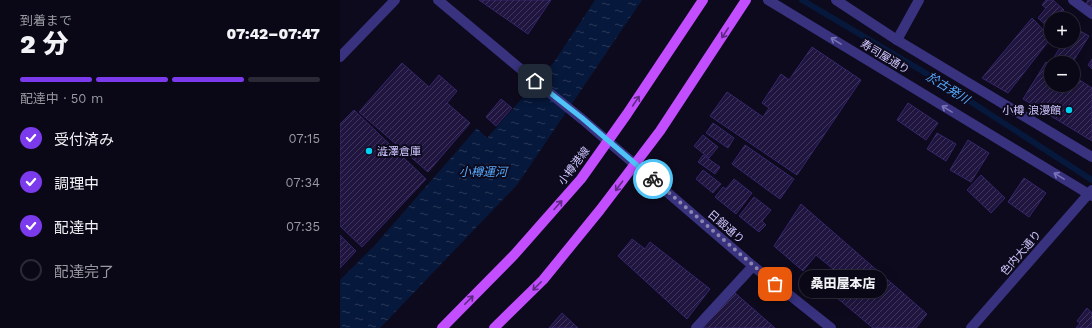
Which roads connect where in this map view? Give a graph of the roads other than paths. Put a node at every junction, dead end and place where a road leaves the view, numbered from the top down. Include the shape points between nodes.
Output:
1 (395, 0) edge
2 (438, 0) edge
3 (703, 0) edge
4 (746, 0) edge
5 (768, 0) edge
6 (836, 0) edge
7 (919, 0) edge
8 (1073, 0) edge
9 (1092, 14) edge
10 (897, 40) junction
11 (340, 57) edge
12 (608, 140) junction
13 (1092, 157) edge
14 (635, 164) junction
15 (1091, 194) edge
16 (753, 266) junction
17 (442, 328) edge
18 (494, 328) edge
19 (696, 328) edge
20 (831, 328) edge
21 (971, 328) edge

1 - 11 street
2 - 12 street, 日銀通り
12 -> 3 main road, 小樽港線
4 -> 14 main road via 660,131
15 -> 5 street, 寿司屋通り
6 - 10 street, 寿司屋通り
7 - 10 street
8 - 9 street
10 - 13 street, 寿司屋通り
12 - 14 street, 日銀通り
17 -> 12 main road, 小樽港線 via 582,179
14 - 16 street, 日銀通り
14 -> 18 main road via 543,280
15 - 21 street, 色内大通り
16 - 19 street
16 - 20 street, 日銀通り

